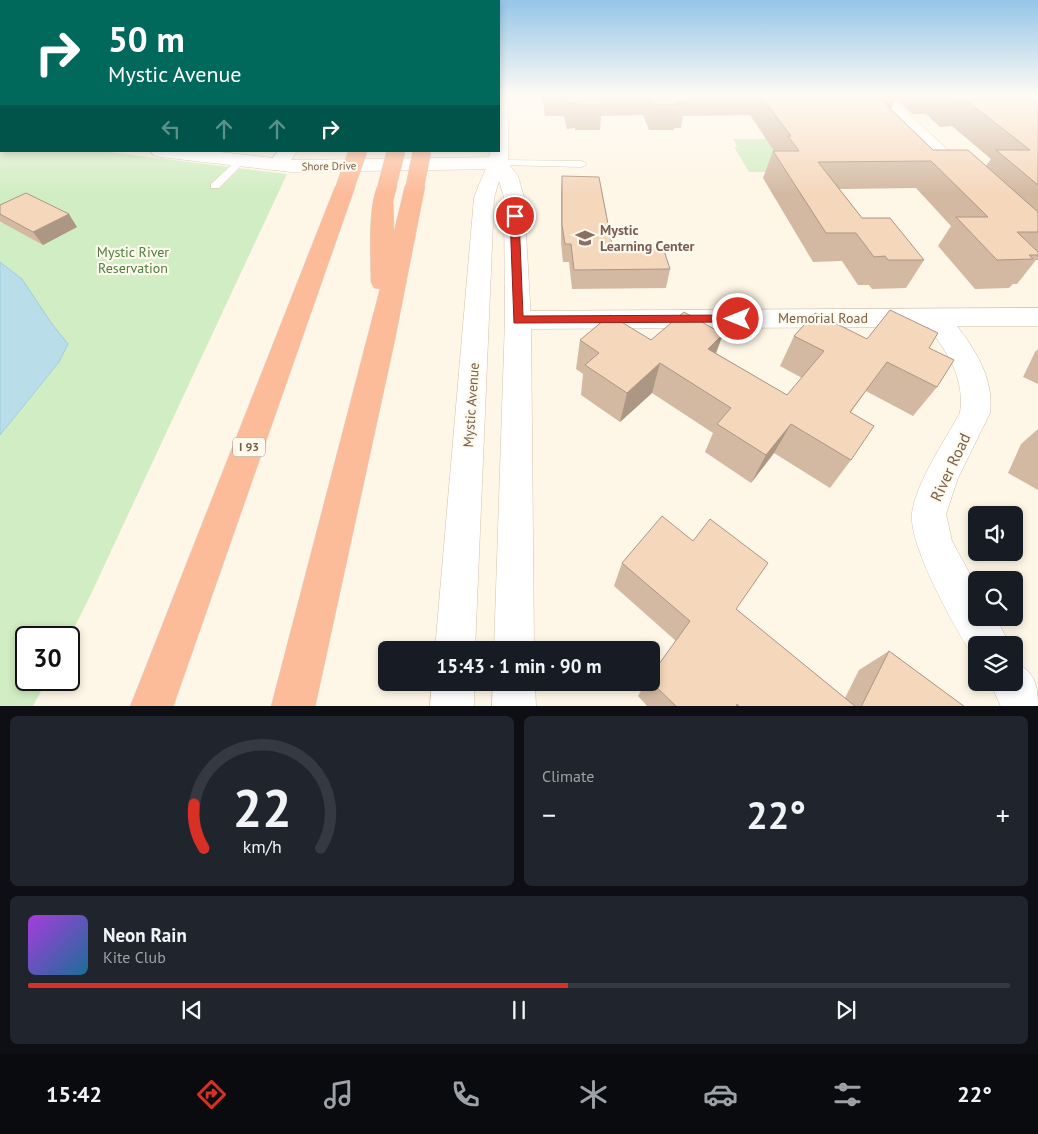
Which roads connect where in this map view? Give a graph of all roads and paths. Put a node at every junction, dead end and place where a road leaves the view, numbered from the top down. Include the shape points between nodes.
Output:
1 (914, 128) edge
2 (168, 152) edge
3 (358, 152) edge
4 (396, 152) edge
5 (421, 152) edge
6 (499, 152) edge
7 (283, 158) edge
8 (241, 161) junction
9 (499, 163) junction
10 (582, 164) dead end
11 (215, 186) dead end
12 (401, 186) junction
13 (975, 186) edge
14 (935, 317) junction
15 (1038, 317) edge
16 (518, 320) junction
17 (985, 636) edge
18 (456, 641) edge
19 (514, 641) edge
20 (453, 691) edge
21 (514, 691) edge
22 (1016, 691) edge
23 (151, 706) edge
24 (293, 706) edge
25 (452, 706) edge
26 (514, 706) edge
27 (1025, 706) edge

1 - 13 street
2 - 8 street, Shore Drive
3 - 23 highway, I 93, bridge
4 - 12 highway, bridge
5 - 12 highway, bridge
6 - 9 street, Mystic Avenue
7 - 8 street, Shore Drive
7 - 9 street, Shore Drive via 320,167
8 - 11 lane
9 - 10 lane
9 - 16 street, Mystic Avenue via 508,176 514,197
9 - 18 street, Mystic Avenue via 484,198
12 - 24 highway via 382,338
14 - 15 street, Memorial Road
14 - 16 street, Memorial Road
14 - 17 street, River Road via 968,367 978,393 978,403 933,498 929,520 931,532 952,578
16 - 19 street, Mystic Avenue
20 - 25 street
21 - 26 street
22 - 27 street

